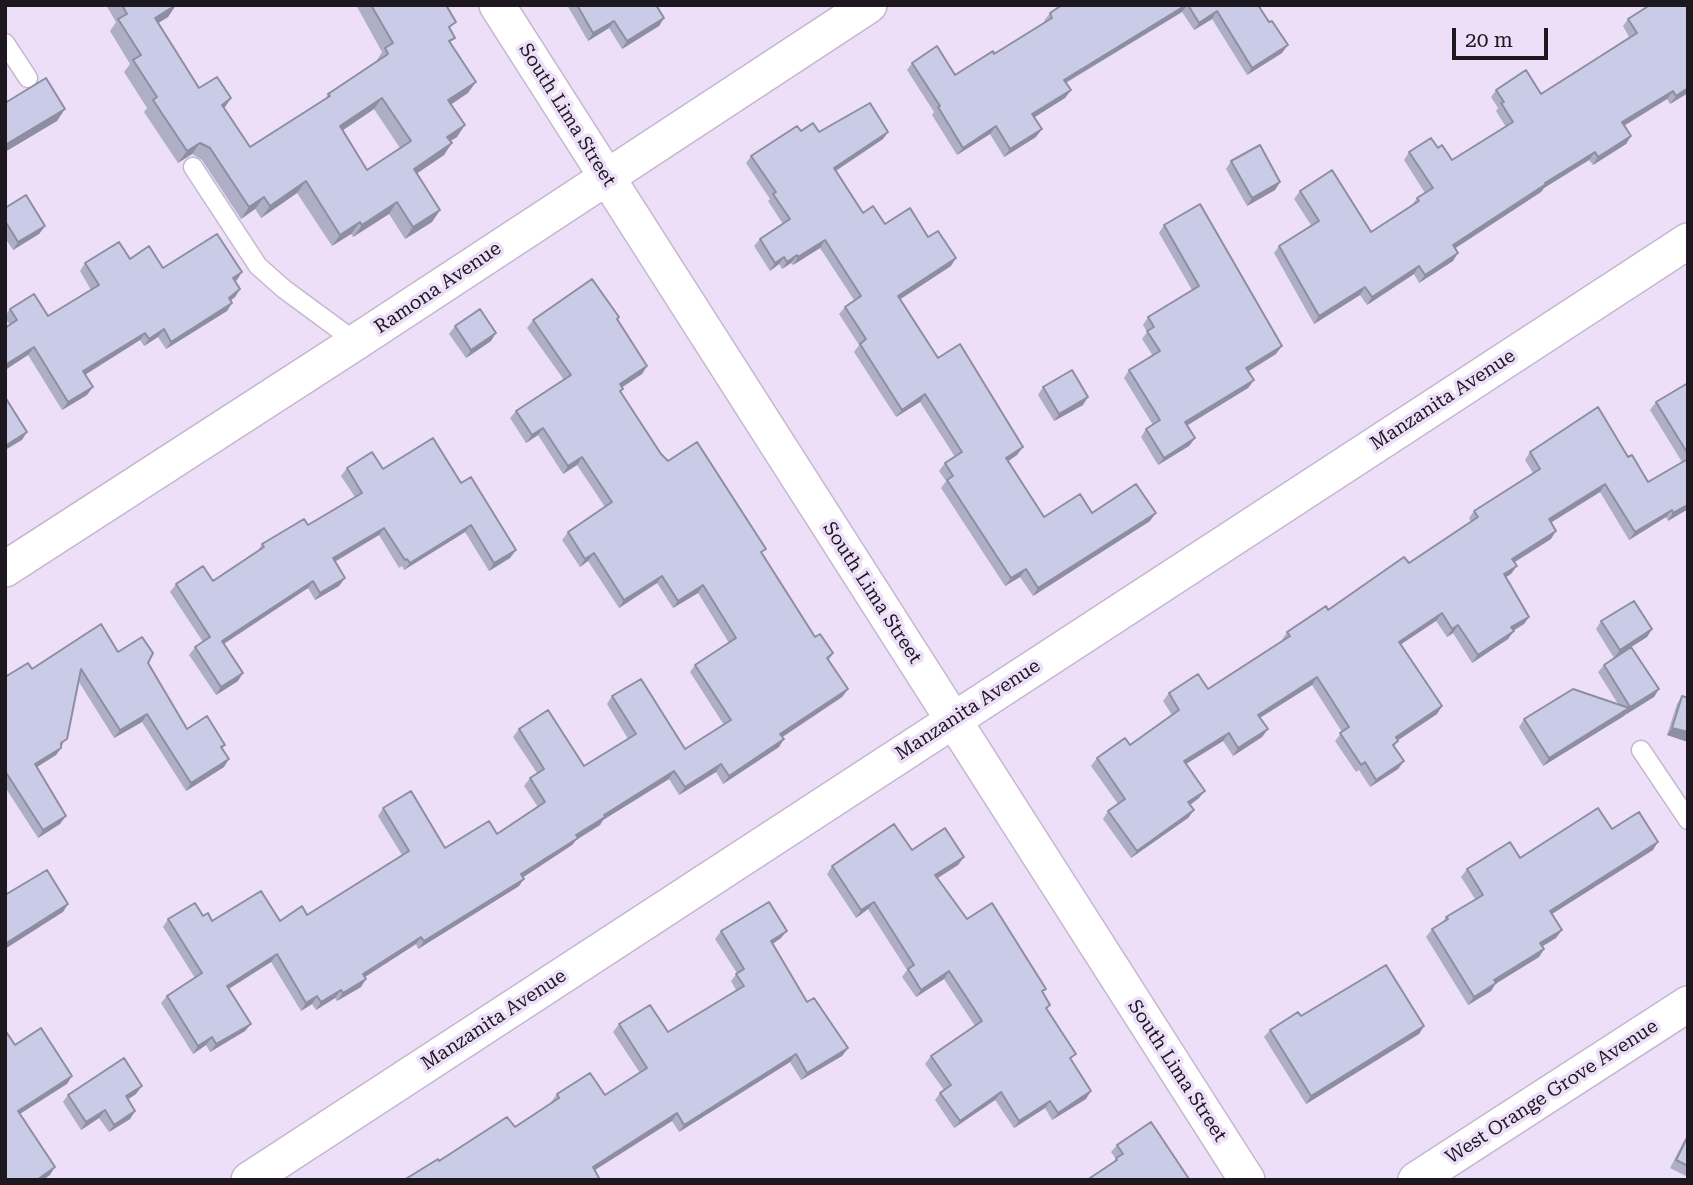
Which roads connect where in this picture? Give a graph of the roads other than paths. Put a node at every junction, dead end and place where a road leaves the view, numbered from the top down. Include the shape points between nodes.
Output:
1 (497, 5) edge
2 (869, 5) edge
3 (5, 43) edge
4 (28, 78) dead end
5 (193, 167) edge
6 (606, 177) junction
7 (1688, 241) edge
8 (356, 342) junction
9 (5, 569) edge
10 (953, 720) junction
11 (1641, 750) dead end
12 (1688, 820) edge
13 (1688, 1003) edge
14 (249, 1180) edge
15 (1247, 1180) edge
16 (1416, 1180) edge

1 - 6 street, South Lima Street
2 - 6 street, Ramona Avenue
3 - 4 lane
5 - 8 lane via 258,266
6 - 8 street, Ramona Avenue
6 - 10 street, South Lima Street
7 - 10 street, Manzanita Avenue
8 - 9 street, Ramona Avenue
10 - 14 street, Manzanita Avenue
10 - 15 street, South Lima Street
11 - 12 lane
13 - 16 street, West Orange Grove Avenue

